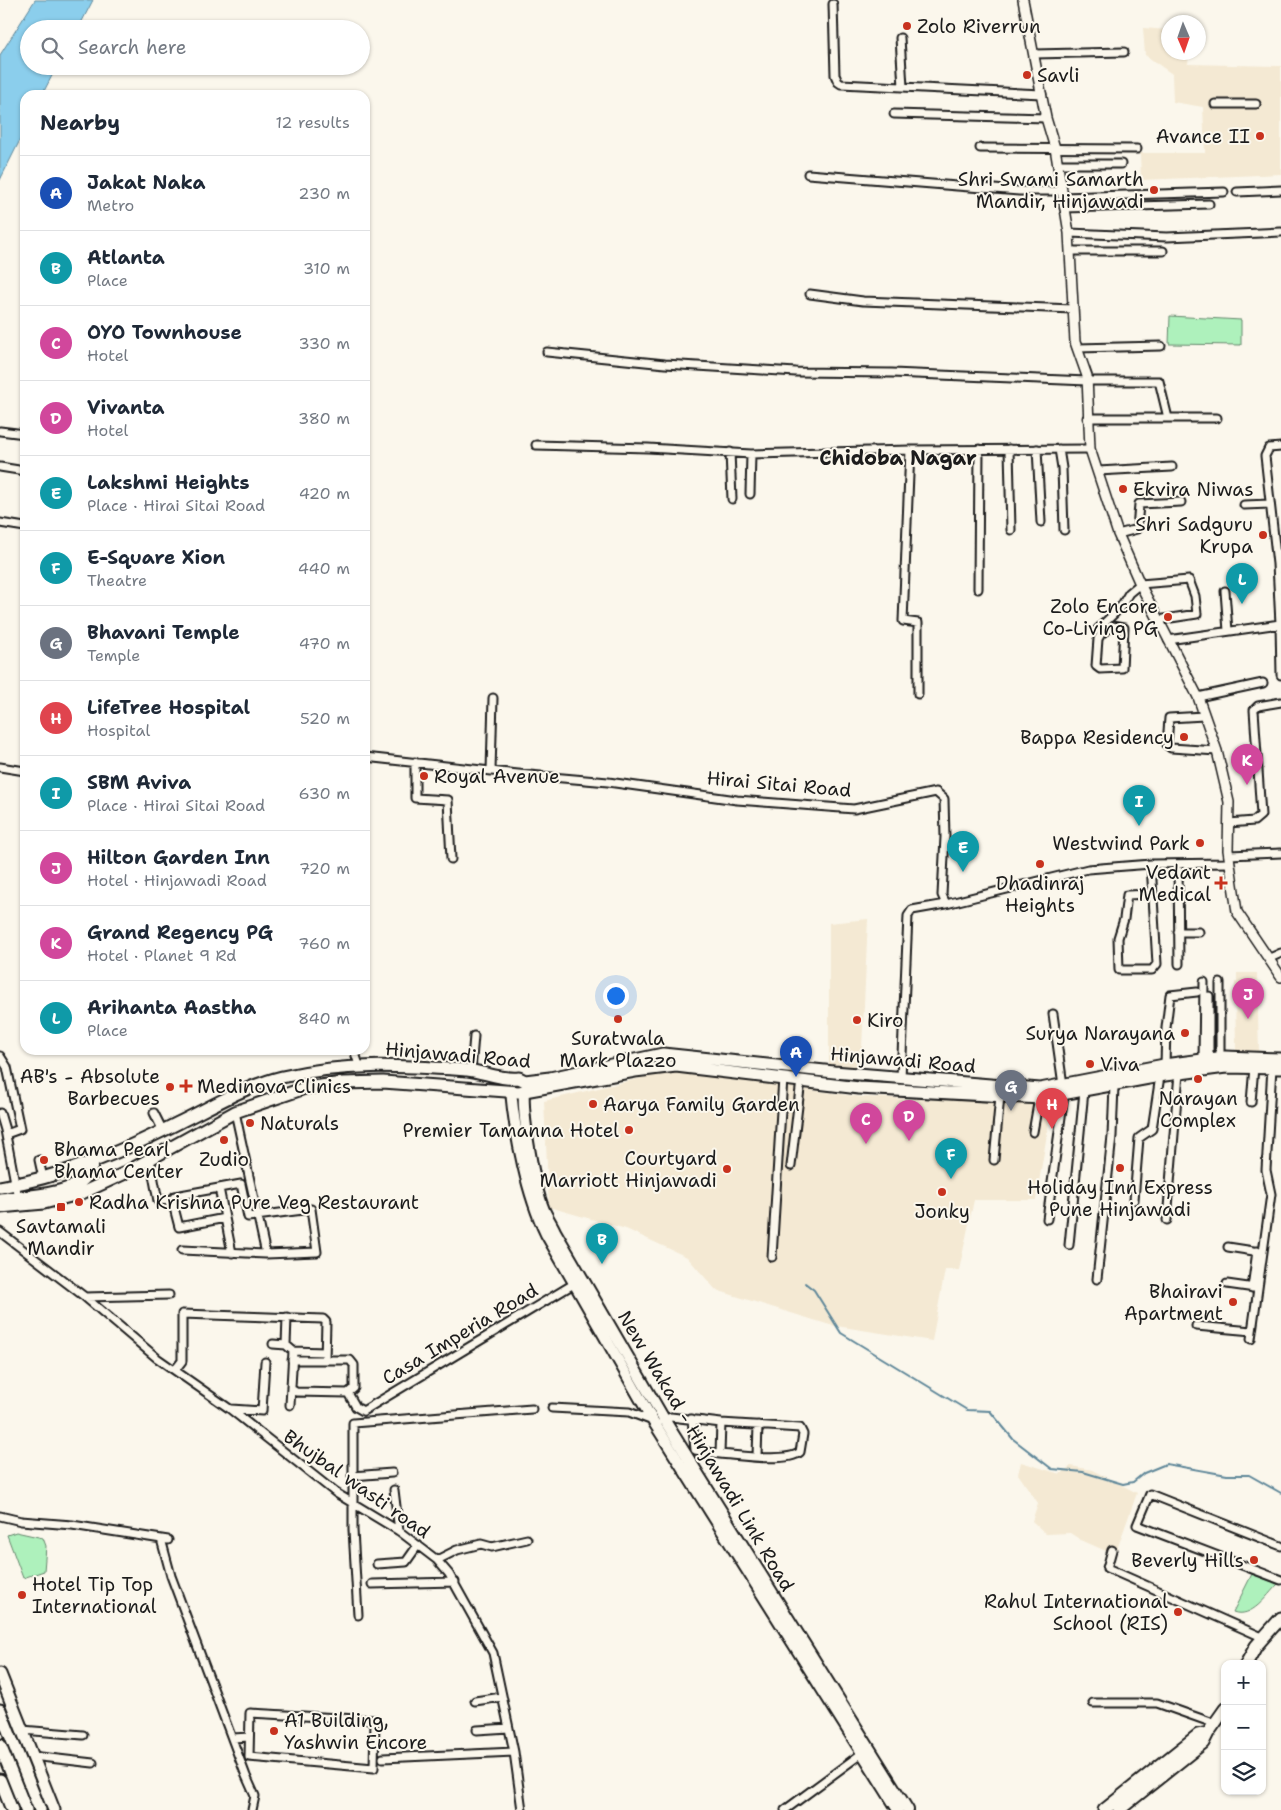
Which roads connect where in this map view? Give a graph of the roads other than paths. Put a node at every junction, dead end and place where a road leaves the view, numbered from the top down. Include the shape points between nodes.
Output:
1 (1023, 0) edge
2 (833, 4) dead end
3 (900, 38) dead end
4 (1124, 52) dead end
5 (1034, 54) junction
6 (903, 87) junction
7 (1042, 94) junction
8 (1215, 104) dead end
9 (1256, 104) dead end
10 (894, 114) dead end
11 (1046, 118) junction
12 (980, 148) dead end
13 (1055, 148) junction
14 (1138, 148) dead end
15 (1058, 164) junction
16 (1121, 164) dead end
17 (808, 174) dead end
18 (1281, 190) edge
19 (1224, 192) dead end
20 (1237, 192) dead end
21 (1061, 194) junction
22 (1209, 204) dead end
23 (1064, 208) junction
24 (1281, 232) edge
25 (1069, 233) junction
26 (1070, 251) junction
27 (1163, 251) dead end
28 (810, 294) dead end
29 (1073, 309) junction
30 (1161, 346) dead end
31 (1077, 348) junction
32 (547, 352) dead end
33 (1087, 381) junction
34 (1087, 418) junction
35 (1168, 418) junction
36 (1217, 418) dead end
37 (0, 431) edge
38 (20, 433) edge
39 (536, 445) dead end
40 (1281, 447) edge
41 (979, 449) junction
42 (1009, 449) junction
43 (1037, 449) junction
44 (1059, 449) junction
45 (1090, 449) junction
46 (910, 450) junction
47 (730, 452) junction
48 (751, 454) junction
49 (0, 467) edge
50 (1172, 467) dead end
51 (20, 470) edge
52 (1098, 471) junction
53 (750, 494) dead end
54 (732, 499) dead end
55 (1181, 502) dead end
56 (1270, 504) junction
57 (1244, 505) dead end
58 (1041, 522) dead end
59 (0, 523) edge
60 (20, 526) edge
61 (1011, 530) dead end
62 (1064, 530) dead end
63 (1118, 534) junction
64 (1279, 564) edge
65 (1140, 584) junction
66 (978, 589) dead end
67 (1225, 591) dead end
68 (1158, 620) junction
69 (1280, 628) edge
70 (1228, 631) junction
71 (1101, 634) junction
72 (1168, 640) junction
73 (1281, 675) edge
74 (1263, 683) dead end
75 (918, 694) dead end
76 (1198, 697) junction
77 (493, 698) dead end
78 (1281, 702) edge
79 (1204, 716) junction
80 (1217, 751) junction
81 (370, 758) edge
82 (415, 762) junction
83 (0, 767) edge
84 (20, 769) edge
85 (492, 771) junction
86 (1229, 823) junction
87 (1281, 853) edge
88 (451, 859) dead end
89 (1229, 859) junction
90 (1151, 864) junction
91 (1178, 864) junction
92 (1152, 894) junction
93 (946, 904) junction
94 (1178, 932) junction
95 (1199, 932) dead end
96 (1281, 953) edge
97 (1270, 958) junction
98 (1179, 964) dead end
99 (1281, 977) edge
100 (1204, 982) dead end
101 (1220, 983) dead end
102 (1197, 992) dead end
103 (1209, 996) dead end
104 (1054, 1014) dead end
105 (474, 1036) dead end
106 (356, 1055) edge
107 (0, 1056) edge
108 (1281, 1058) edge
109 (1210, 1059) junction
110 (359, 1065) junction
111 (1165, 1065) junction
112 (1254, 1067) junction
113 (1276, 1068) edge
114 (471, 1071) junction
115 (302, 1073) junction
116 (1179, 1073) junction
117 (1160, 1076) junction
118 (783, 1078) junction
119 (901, 1078) junction
120 (801, 1080) junction
121 (512, 1085) junction
122 (524, 1086) junction
123 (1114, 1086) junction
124 (305, 1088) junction
125 (1064, 1090) junction
126 (1084, 1091) junction
127 (1000, 1096) junction
128 (1039, 1098) junction
129 (1251, 1102) dead end
130 (235, 1112) junction
131 (0, 1113) edge
132 (154, 1113) dead end
133 (5, 1130) junction
134 (162, 1131) junction
135 (1033, 1132) dead end
136 (150, 1159) junction
137 (39, 1160) dead end
138 (994, 1160) dead end
139 (94, 1162) junction
140 (791, 1166) dead end
141 (43, 1178) junction
142 (16, 1184) junction
143 (0, 1187) edge
144 (219, 1188) junction
145 (18, 1198) junction
146 (0, 1199) edge
147 (173, 1199) junction
148 (1134, 1200) dead end
149 (3, 1208) edge
150 (259, 1214) junction
151 (225, 1218) junction
152 (1047, 1219) dead end
153 (1167, 1220) dead end
154 (0, 1232) edge
155 (1069, 1245) dead end
156 (1228, 1247) dead end
157 (182, 1250) dead end
158 (1259, 1251) junction
159 (232, 1253) junction
160 (266, 1254) junction
161 (772, 1257) dead end
162 (1096, 1279) dead end
163 (578, 1281) junction
164 (1227, 1284) dead end
165 (1255, 1288) junction
166 (169, 1295) dead end
167 (85, 1297) junction
168 (287, 1317) junction
169 (1196, 1326) dead end
170 (1252, 1331) junction
171 (1250, 1339) dead end
172 (273, 1344) dead end
173 (286, 1345) junction
174 (293, 1351) junction
175 (325, 1352) junction
176 (292, 1360) junction
177 (325, 1360) junction
178 (265, 1362) dead end
179 (175, 1370) junction
180 (291, 1389) junction
181 (348, 1393) junction
182 (290, 1405) dead end
183 (552, 1408) dead end
184 (230, 1409) junction
185 (532, 1409) dead end
186 (363, 1411) junction
187 (692, 1420) junction
188 (365, 1422) junction
189 (660, 1423) junction
190 (720, 1423) junction
191 (758, 1426) junction
192 (720, 1454) junction
193 (757, 1456) junction
194 (392, 1473) dead end
195 (352, 1476) junction
196 (394, 1490) dead end
197 (354, 1503) junction
198 (0, 1516) edge
199 (399, 1531) junction
200 (527, 1539) dead end
201 (418, 1545) junction
202 (1281, 1546) edge
203 (1112, 1550) dead end
204 (437, 1560) junction
205 (376, 1564) dead end
206 (1281, 1580) edge
207 (454, 1582) junction
208 (372, 1584) dead end
209 (358, 1615) dead end
210 (1281, 1618) edge
211 (1262, 1637) junction
212 (1248, 1660) edge
213 (0, 1674) edge
214 (502, 1697) junction
215 (475, 1701) dead end
216 (1093, 1703) dead end
217 (0, 1710) edge
218 (1221, 1716) edge
219 (1216, 1724) junction
220 (509, 1728) junction
221 (22, 1730) junction
222 (477, 1730) dead end
223 (83, 1735) dead end
224 (249, 1737) junction
225 (233, 1738) junction
226 (0, 1745) edge
227 (866, 1751) junction
228 (514, 1752) junction
229 (32, 1756) junction
230 (383, 1758) dead end
231 (93, 1763) dead end
232 (0, 1780) edge
233 (1114, 1808) edge
234 (12, 1810) edge
235 (26, 1810) edge
236 (40, 1810) edge
237 (54, 1810) edge
238 (252, 1810) edge
239 (522, 1810) edge
240 (785, 1810) edge
241 (898, 1810) edge
242 (908, 1810) edge

1 - 5 street
2 - 6 street via 835,75 838,82 850,86
3 - 6 street
4 - 5 street
5 - 7 street
6 - 7 street
7 - 11 street
8 - 9 street
10 - 11 street
11 - 13 street
12 - 13 street
13 - 14 street
13 - 15 street
15 - 16 street
15 - 21 street
17 - 21 street
18 - 20 street
19 - 21 street
21 - 23 street
22 - 23 street
23 - 25 street
24 - 25 street via 1167,237
25 - 26 street
26 - 27 street
26 - 29 street
28 - 29 street via 863,301 982,308
29 - 31 street
30 - 31 street
31 - 33 street
32 - 33 street via 665,364 796,372
33 - 34 street
33 - 35 street via 1160,381
34 - 35 street
34 - 45 street
35 - 36 street
37 - 38 street
39 - 47 street
40 - 56 street via 1269,448 1265,456
41 - 42 street
41 - 46 street
41 - 66 street
42 - 43 street
42 - 61 street
43 - 44 street
43 - 58 street
44 - 45 street
44 - 62 street
45 - 52 street
46 - 48 street
46 - 75 street via 904,621 918,622
47 - 48 street
47 - 54 street
48 - 53 street
49 - 51 street
50 - 52 street
52 - 63 street
55 - 63 street via 1139,504 1137,529
56 - 57 street
56 - 64 street
59 - 60 street
63 - 65 street
64 - 69 street
65 - 68 street
65 - 68 street via 1186,579 1191,582 1197,614
65 - 71 street via 1098,629
67 - 70 street
68 - 72 street
69 - 70 street
69 - 73 street
70 - 72 street
71 - 71 street via 1096,666 1100,669 1122,668 1124,628 1112,626
72 - 76 street
74 - 76 street
76 - 79 street
77 - 85 street
78 - 86 street via 1258,706 1254,710 1260,815 1254,821
79 - 80 street
79 - 80 street via 1169,718 1168,746
80 - 86 street
81 - 82 street, Hirai Sitai Road
82 - 85 street, Hirai Sitai Road
82 - 88 street via 414,798 448,800
83 - 84 street
85 - 93 street, Hirai Sitai Road via 628,784 737,800 854,809 936,792 944,799 942,895
86 - 89 street
87 - 89 street
89 - 91 street
89 - 97 street via 1237,912
90 - 91 street
90 - 92 street
90 - 93 street via 1088,870
91 - 94 street
92 - 92 street via 1156,964 1152,970 1119,970 1118,938 1127,895
93 - 119 street via 912,910 908,916
94 - 95 street
94 - 98 street
96 - 97 street
97 - 99 street
100 - 109 street
101 - 109 street
102 - 111 street via 1170,995
103 - 109 street
104 - 125 street
105 - 114 street
106 - 110 street
107 - 133 street via 9,1074 20,1129
108 - 109 main road, Hinjawadi Road
109 - 111 main road, Hinjawadi Road
110 - 114 main road, Hinjawadi Road
110 - 115 main road, Hinjawadi Road
111 - 125 main road, Hinjawadi Road
112 - 113 main road
112 - 116 main road
112 - 129 street
113 - 158 street via 1266,1170 1271,1194
114 - 121 main road, Hinjawadi Road
115 - 124 main road
115 - 134 main road, Hinjawadi Road via 280,1077 249,1089
116 - 117 main road
116 - 153 street
117 - 123 main road
117 - 148 street via 1152,1129 1139,1138
118 - 120 main road
118 - 122 main road via 676,1066 558,1087
118 - 161 street
119 - 122 main road, Hinjawadi Road via 663,1054
119 - 125 main road, Hinjawadi Road
120 - 127 main road via 859,1088
120 - 140 street
121 - 122 main road via 519,1092
121 - 124 main road, Hinjawadi Road via 383,1082
121 - 163 main road, New Wakad - Hinjawadi Link Road via 536,1213
122 - 163 main road, New Wakad - Hinjawadi Link Road via 523,1105 544,1210
123 - 126 main road
123 - 162 street via 1112,1136
124 - 130 main road, Hinjawadi Road
125 - 126 main road
125 - 128 main road
125 - 152 street
126 - 155 street
127 - 128 main road
127 - 138 street
128 - 135 street
130 - 136 main road, Hinjawadi Road
130 - 150 street
131 - 133 street
132 - 134 street
133 - 142 street
134 - 139 main road, Hinjawadi Road
136 - 147 street via 158,1202
136 - 149 main road, Hinjawadi Road via 100,1186 61,1200
137 - 141 street
139 - 141 main road, Hinjawadi Road
139 - 145 main road via 79,1184
141 - 142 main road, Hinjawadi Road
142 - 143 main road, Hinjawadi Road
142 - 145 street
144 - 147 street
144 - 150 street via 241,1184 248,1217
144 - 151 street
145 - 146 main road
147 - 151 street via 179,1227
150 - 160 street
150 - 160 street via 313,1210 317,1252
151 - 159 street
154 - 167 street, Bhujbal wasti road
156 - 158 street
157 - 159 street
158 - 165 street
159 - 160 street
163 - 186 street, Casa Imperia Road
163 - 189 main road, New Wakad - Hinjawadi Link Road
164 - 165 street
165 - 170 street
166 - 167 street
167 - 179 street, Bhujbal wasti road
168 - 173 street
168 - 175 street via 323,1319 326,1322
168 - 179 street via 182,1314 182,1361
169 - 170 street
170 - 171 street
172 - 173 street
173 - 174 street
174 - 175 street
174 - 176 street
175 - 177 street
176 - 177 street
176 - 180 street
177 - 181 street via 353,1362 354,1388
178 - 184 street via 262,1411
179 - 184 street, Bhujbal wasti road
180 - 181 street via 296,1392
180 - 182 street
181 - 186 street via 356,1407
183 - 189 street via 629,1412
184 - 197 street, Bhujbal wasti road via 305,1469
185 - 188 street
186 - 188 street
187 - 189 street via 678,1418
187 - 190 street
187 - 192 street via 695,1450
188 - 195 street via 352,1423
189 - 227 main road, New Wakad - Hinjawadi Link Road
190 - 191 street
190 - 192 street
191 - 193 street
191 - 193 street via 800,1428 803,1434 800,1452 796,1454
192 - 193 street
194 - 195 street
195 - 197 street
196 - 199 street
197 - 199 street, Bhujbal wasti road
197 - 209 street
198 - 225 street via 165,1539 171,1576
199 - 201 street, Bhujbal wasti road
200 - 204 street via 492,1547 481,1544 457,1550
201 - 204 street, Bhujbal wasti road
201 - 205 street via 406,1562
202 - 206 street via 1150,1494 1137,1525
203 - 211 street via 1107,1568
204 - 207 street, Bhujbal wasti road
207 - 208 street
207 - 214 street, Bhujbal wasti road via 493,1653
210 - 211 main road
211 - 212 main road
213 - 221 main road
214 - 215 street
214 - 220 street, Bhujbal wasti road
216 - 219 street via 1158,1703
217 - 236 main road
218 - 219 main road
219 - 233 main road via 1203,1743
220 - 222 street
220 - 228 street, Bhujbal wasti road
221 - 223 street
221 - 229 main road
224 - 224 street via 249,1757 374,1768 375,1720 250,1713
224 - 225 street
225 - 238 street via 254,1791
226 - 235 main road
227 - 240 street
227 - 241 main road, New Wakad - Hinjawadi Link Road
227 - 242 main road, New Wakad - Hinjawadi Link Road
228 - 230 street
228 - 239 street, Bhujbal wasti road
229 - 231 street
229 - 237 main road
232 - 234 main road

